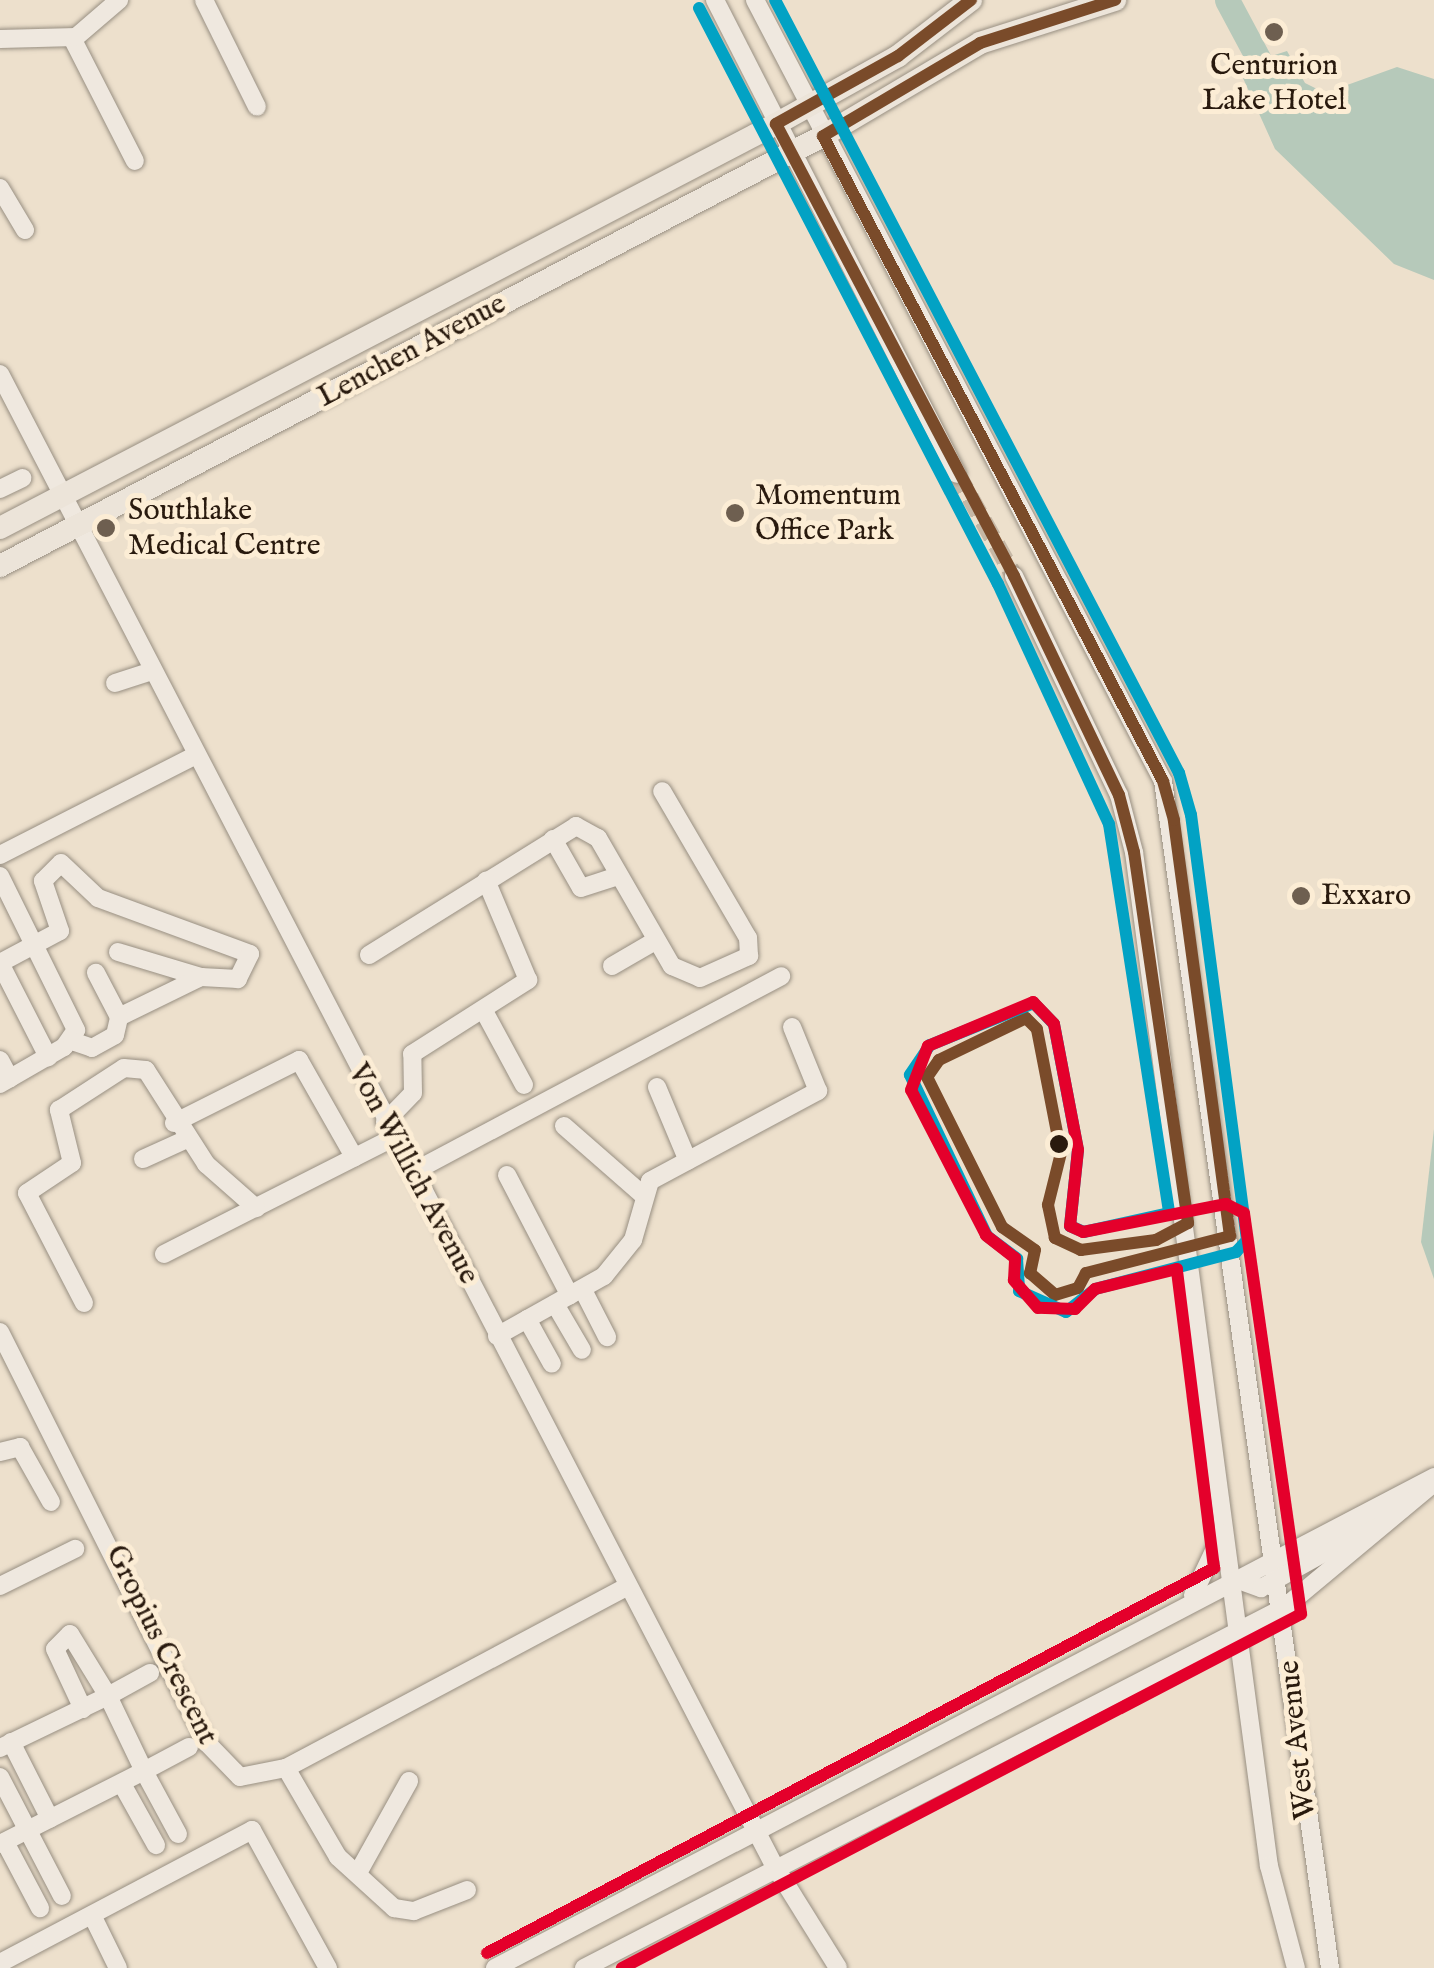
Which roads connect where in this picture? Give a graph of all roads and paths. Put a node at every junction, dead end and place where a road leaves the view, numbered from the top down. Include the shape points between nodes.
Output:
1 (119, 0) edge
2 (204, 0) edge
3 (715, 0) edge
4 (755, 0) edge
5 (971, 0) edge
6 (1114, 0) edge
7 (72, 38) junction
8 (0, 39) edge
9 (806, 106) junction
10 (257, 107) dead end
11 (776, 124) junction
12 (824, 136) junction
13 (791, 152) junction
14 (135, 161) dead end
15 (0, 188) edge
16 (25, 230) dead end
17 (0, 374) edge
18 (957, 474) tunnel mouth
19 (23, 478) dead end
20 (0, 489) edge
21 (63, 495) junction
22 (80, 525) junction
23 (0, 528) edge
24 (0, 566) edge
25 (1014, 576) tunnel mouth
26 (152, 671) junction
27 (115, 683) dead end
28 (194, 756) junction
29 (662, 791) dead end
30 (553, 839) junction
31 (0, 855) edge
32 (0, 876) edge
33 (620, 876) junction
34 (486, 880) junction
35 (654, 941) junction
36 (34, 946) junction
37 (118, 952) dead end
38 (369, 955) dead end
39 (0, 963) edge
40 (612, 966) dead end
41 (96, 973) dead end
42 (781, 976) dead end
43 (201, 977) junction
44 (484, 1010) junction
45 (120, 1017) junction
46 (792, 1028) dead end
47 (72, 1041) junction
48 (48, 1057) junction
49 (0, 1060) edge
50 (5, 1081) edge
51 (524, 1084) dead end
52 (657, 1087) dead end
53 (174, 1122) junction
54 (564, 1126) dead end
55 (389, 1130) junction
56 (187, 1139) junction
57 (354, 1157) junction
58 (143, 1159) dead end
59 (688, 1161) junction
60 (413, 1172) junction
61 (507, 1175) dead end
62 (644, 1196) junction
63 (256, 1208) junction
64 (164, 1254) dead end
65 (569, 1297) junction
66 (84, 1304) dead end
67 (527, 1320) junction
68 (0, 1332) edge
69 (497, 1336) junction
70 (607, 1336) dead end
71 (582, 1350) dead end
72 (552, 1364) dead end
73 (8, 1366) edge
74 (0, 1452) edge
75 (1434, 1480) edge
76 (52, 1502) dead end
77 (1409, 1507) junction
78 (1224, 1528) junction
79 (75, 1548) dead end
80 (1278, 1558) junction
81 (1233, 1578) junction
82 (1282, 1578) junction
83 (0, 1586) edge
84 (628, 1586) junction
85 (1183, 1606) junction
86 (1285, 1607) junction
87 (1239, 1634) junction
88 (150, 1674) dead end
89 (108, 1696) junction
90 (83, 1709) junction
91 (6, 1745) edge
92 (189, 1748) dead end
93 (286, 1768) junction
94 (144, 1772) junction
95 (0, 1777) edge
96 (409, 1781) dead end
97 (122, 1784) junction
98 (50, 1819) junction
99 (28, 1830) junction
100 (758, 1832) junction
101 (178, 1834) dead end
102 (2, 1843) edge
103 (156, 1845) dead end
104 (774, 1866) junction
105 (359, 1871) junction
106 (467, 1890) dead end
107 (62, 1896) dead end
108 (40, 1908) dead end
109 (92, 1915) junction
110 (0, 1963) edge
111 (118, 1968) edge
112 (328, 1968) edge
113 (495, 1968) edge
114 (584, 1968) edge
115 (838, 1968) edge
116 (1296, 1968) edge
117 (1330, 1968) edge

1 - 7 street
2 - 10 street
3 - 11 street
4 - 9 street, West Avenue
5 - 9 main road, Lenchen Avenue via 898,56
6 - 12 main road, Lenchen Avenue via 980,43
7 - 8 street
7 - 14 street
9 - 11 main road, Lenchen Avenue
9 - 12 street, West Avenue
11 - 13 street
11 - 21 main road, Lenchen Avenue
12 - 13 main road, Lenchen Avenue
12 - 80 street, West Avenue via 1162,780
13 - 18 street
13 - 22 main road, Lenchen Avenue
15 - 16 street
17 - 21 street, Von Willich Avenue
19 - 20 street
21 - 22 street, Von Willich Avenue
21 - 23 main road, Lenchen Avenue
22 - 24 main road, Lenchen Avenue
22 - 26 street, Von Willich Avenue
25 - 78 street, West Avenue via 1118,795 1134,852
26 - 27 street
26 - 28 street, Von Willich Avenue
28 - 31 street
28 - 55 street, Von Willich Avenue
29 - 35 street via 752,949 693,978
30 - 33 street via 590,830
30 - 33 street via 582,888
30 - 34 street
32 - 36 street
33 - 35 street
34 - 38 street
34 - 44 street via 529,977
35 - 40 street
36 - 39 street
36 - 43 street via 60,932 43,881 69,863 113,905 248,947 238,979
36 - 47 street via 74,1021
37 - 43 street
39 - 48 street
41 - 45 street
42 - 60 street
43 - 45 street
44 - 51 street
44 - 55 street via 412,1054 413,1093
45 - 47 street via 115,1035 92,1048
46 - 59 street via 818,1091
47 - 48 street
48 - 50 street
49 - 50 street
52 - 59 street
53 - 56 street
53 - 57 street via 299,1060
53 - 66 street via 134,1065 59,1110 72,1163 32,1184 27,1201
54 - 62 street
55 - 57 street
55 - 60 street, Von Willich Avenue
56 - 58 street
56 - 63 street
57 - 63 street
59 - 62 street via 650,1182
60 - 69 street, Von Willich Avenue
61 - 65 street
62 - 65 street via 628,1248
63 - 64 street
65 - 67 street
65 - 70 street
65 - 71 street
67 - 69 street
67 - 72 street
68 - 73 street, Gropius Crescent
69 - 84 street, Von Willich Avenue
73 - 93 street, Gropius Crescent via 219,1762 249,1779
74 - 76 street via 20,1447
75 - 77 street
75 - 80 street
77 - 82 street
77 - 86 street
78 - 81 street, West Avenue
78 - 85 street via 1211,1570
79 - 83 street
80 - 81 street
80 - 82 street, West Avenue
81 - 82 street via 1252,1591
81 - 85 street
81 - 87 street, West Avenue
82 - 86 street, West Avenue
84 - 93 street, Gropius Crescent
84 - 100 street, Von Willich Avenue
85 - 100 street
86 - 87 street
86 - 117 street, West Avenue
87 - 104 street
87 - 116 street, West Avenue via 1269,1866
88 - 89 street
89 - 90 street
89 - 90 street via 70,1634 55,1649
89 - 94 street
90 - 91 street
91 - 98 street
92 - 94 street
93 - 105 street via 338,1857
94 - 97 street
94 - 101 street
95 - 99 street
96 - 105 street
97 - 98 street
97 - 103 street
98 - 99 street
99 - 102 street
99 - 107 street
100 - 104 street, Von Willich Avenue
100 - 113 street
102 - 108 street
104 - 114 street
104 - 115 street, Von Willich Avenue
105 - 106 street via 402,1911
109 - 110 street
109 - 111 street
109 - 112 street via 255,1831

